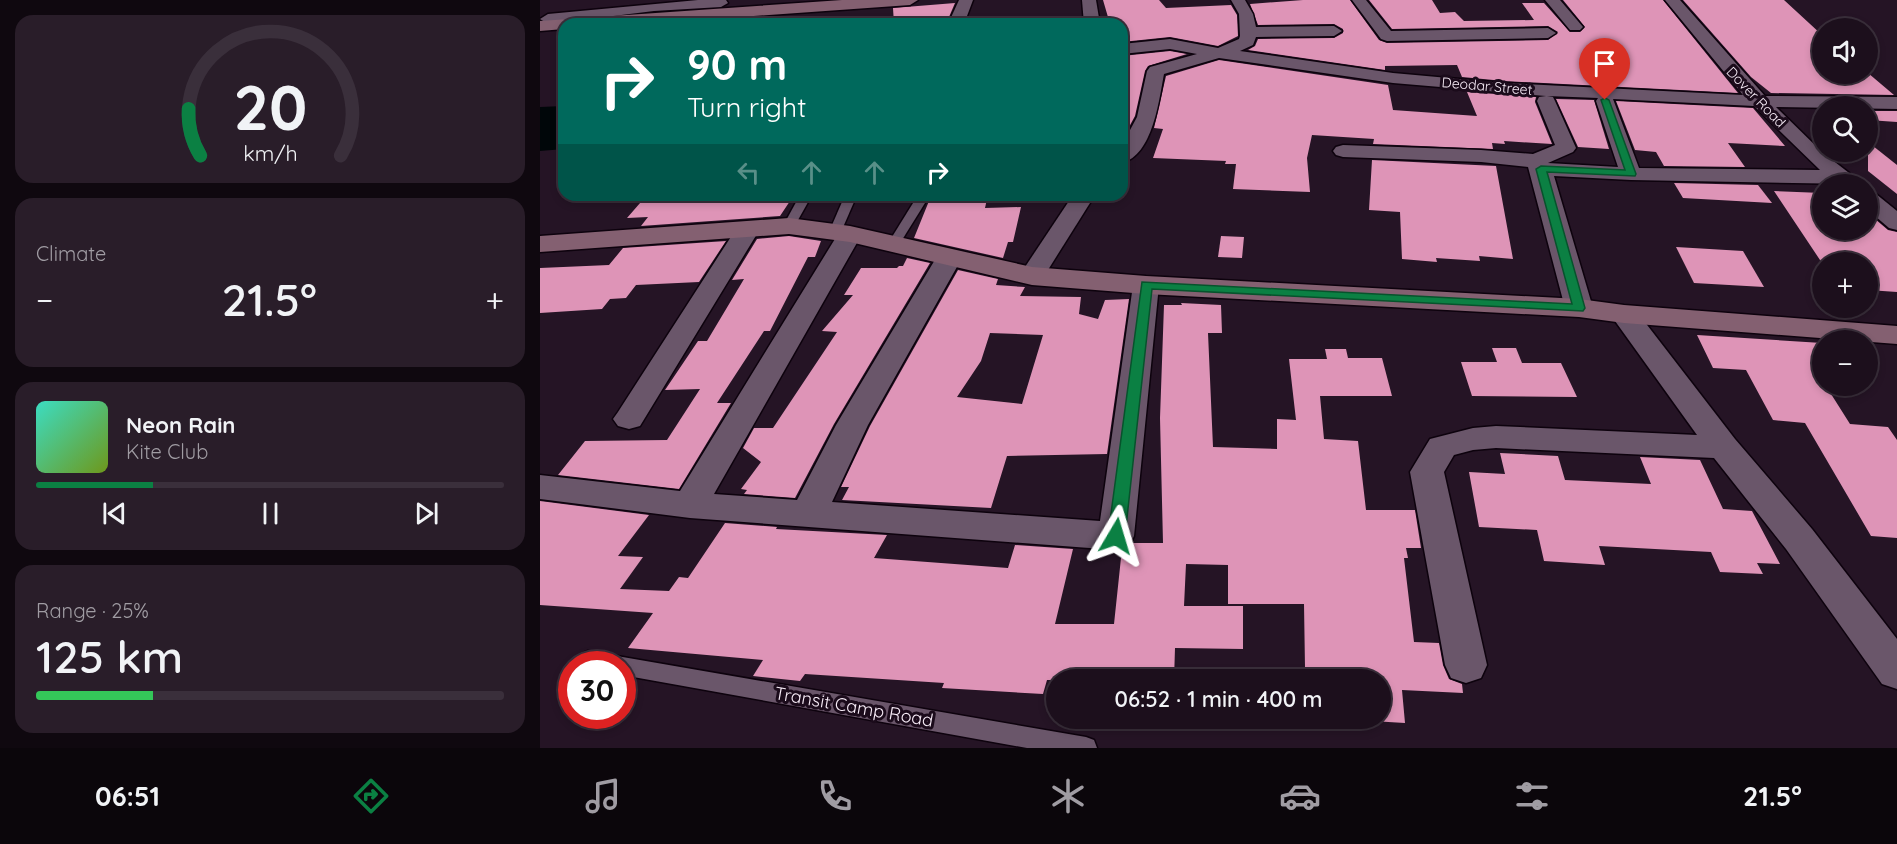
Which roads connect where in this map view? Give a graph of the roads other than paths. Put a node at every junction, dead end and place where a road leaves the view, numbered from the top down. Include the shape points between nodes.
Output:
1 (577, 0) edge
2 (909, 0) edge
3 (966, 0) edge
4 (1089, 0) edge
5 (1238, 0) edge
6 (1359, 0) edge
7 (1552, 0) edge
8 (1672, 0) edge
9 (722, 1) edge
10 (887, 1) edge
11 (581, 18) edge
12 (701, 18) edge
13 (719, 18) edge
14 (958, 18) edge
15 (1091, 18) edge
16 (548, 23) edge
17 (1575, 27) dead end
18 (1334, 31) dead end
19 (1248, 32) junction
20 (1548, 33) dead end
21 (1128, 48) edge
22 (1217, 53) junction
23 (1605, 100) dead end
24 (1546, 101) dead end
25 (1759, 101) junction
26 (1897, 103) edge
27 (1128, 149) edge
28 (1343, 151) dead end
29 (1538, 165) junction
30 (1632, 174) junction
31 (1837, 174) edge
32 (1812, 180) edge
33 (803, 201) edge
34 (850, 201) edge
35 (920, 201) edge
36 (1080, 201) edge
37 (1878, 207) edge
38 (1897, 223) edge
39 (789, 226) junction
40 (748, 229) junction
41 (843, 233) junction
42 (540, 244) edge
43 (893, 244) junction
44 (949, 258) junction
45 (1032, 276) junction
46 (1146, 285) junction
47 (1579, 308) junction
48 (1624, 314) junction
49 (1897, 335) edge
50 (629, 419) dead end
51 (1723, 447) junction
52 (540, 487) edge
53 (690, 505) junction
54 (809, 512) junction
55 (1466, 665) dead end
56 (636, 668) edge
57 (1897, 671) edge
58 (1086, 748) edge

1 - 16 street
2 - 10 street
3 - 14 street
4 - 15 street
5 - 19 street via 1246,10
6 - 20 street via 1387,36
7 - 17 street
8 - 25 street, Dover Road
9 - 11 street
9 - 12 street
10 - 13 street
18 - 19 street
19 - 22 street, Deodar Street via 1246,42
21 - 22 street via 1170,44
22 - 25 street, Deodar Street via 1393,78 1504,88
22 - 27 street, Deodar Street via 1156,71 1150,111 1137,141
23 - 30 street
24 - 29 street via 1566,148
25 - 26 street, Deodar Street
25 - 31 street, Dover Road
28 - 29 street via 1481,156
29 - 30 street
29 - 47 street
30 - 32 street
33 - 39 lane
34 - 41 lane
35 - 43 lane
36 - 45 street
37 - 38 street
39 - 40 street
39 - 41 street
40 - 42 street
40 - 50 street
41 - 43 street
41 - 53 street
43 - 44 street
44 - 45 street
44 - 54 street via 852,425
45 - 46 street
46 - 47 street
46 - 54 street via 1116,536
47 - 48 street
48 - 49 street
48 - 51 street
51 - 55 street via 1496,437 1473,438 1442,447 1427,472
51 - 57 street via 1799,539
52 - 53 street
53 - 54 street
56 - 58 lane, Transit Camp Road

